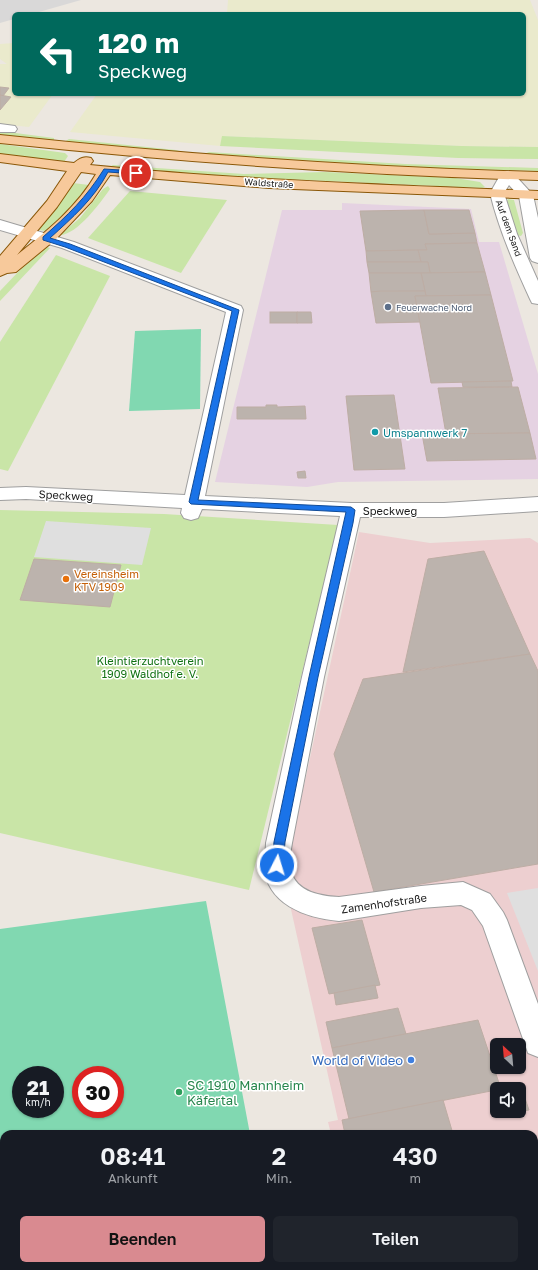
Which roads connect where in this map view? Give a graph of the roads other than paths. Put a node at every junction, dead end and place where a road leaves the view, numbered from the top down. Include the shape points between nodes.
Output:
1 (0, 139) edge
2 (102, 150) junction
3 (0, 158) edge
4 (76, 167) junction
5 (106, 170) junction
6 (507, 175) junction
7 (538, 176) edge
8 (497, 193) junction
9 (532, 195) edge
10 (0, 225) edge
11 (26, 234) junction
12 (45, 239) junction
13 (538, 258) edge
14 (0, 270) edge
15 (0, 277) edge
16 (538, 299) edge
17 (0, 487) edge
18 (26, 493) junction
19 (0, 494) edge
20 (538, 504) edge
21 (192, 507) junction
22 (350, 517) junction
23 (538, 1042) edge

1 - 2 main road, Waldstraße
2 - 4 main road
2 - 5 main road
2 - 6 main road, Waldstraße via 286,166
3 - 4 main road, Waldstraße
4 - 5 main road, Waldstraße
4 - 11 main road via 53,203
5 - 8 main road, Waldstraße via 271,183
5 - 12 main road via 100,183 78,210
6 - 7 main road, Waldstraße
6 - 8 street, Auf dem Sand
6 - 9 street
8 - 9 main road, Waldstraße
8 - 16 street, Auf dem Sand via 509,233
9 - 13 street, Auf dem Sand
10 - 11 street
11 - 12 street
11 - 14 main road
12 - 15 main road
12 - 21 street via 235,310
17 - 18 street, Speckweg
18 - 19 street, Speckweg
18 - 21 street, Speckweg
20 - 22 street, Speckweg
21 - 22 street, Speckweg
22 - 23 street, Zamenhofstraße via 279,842 277,865 282,883 289,892 305,903 326,909 463,892 481,902 494,920

